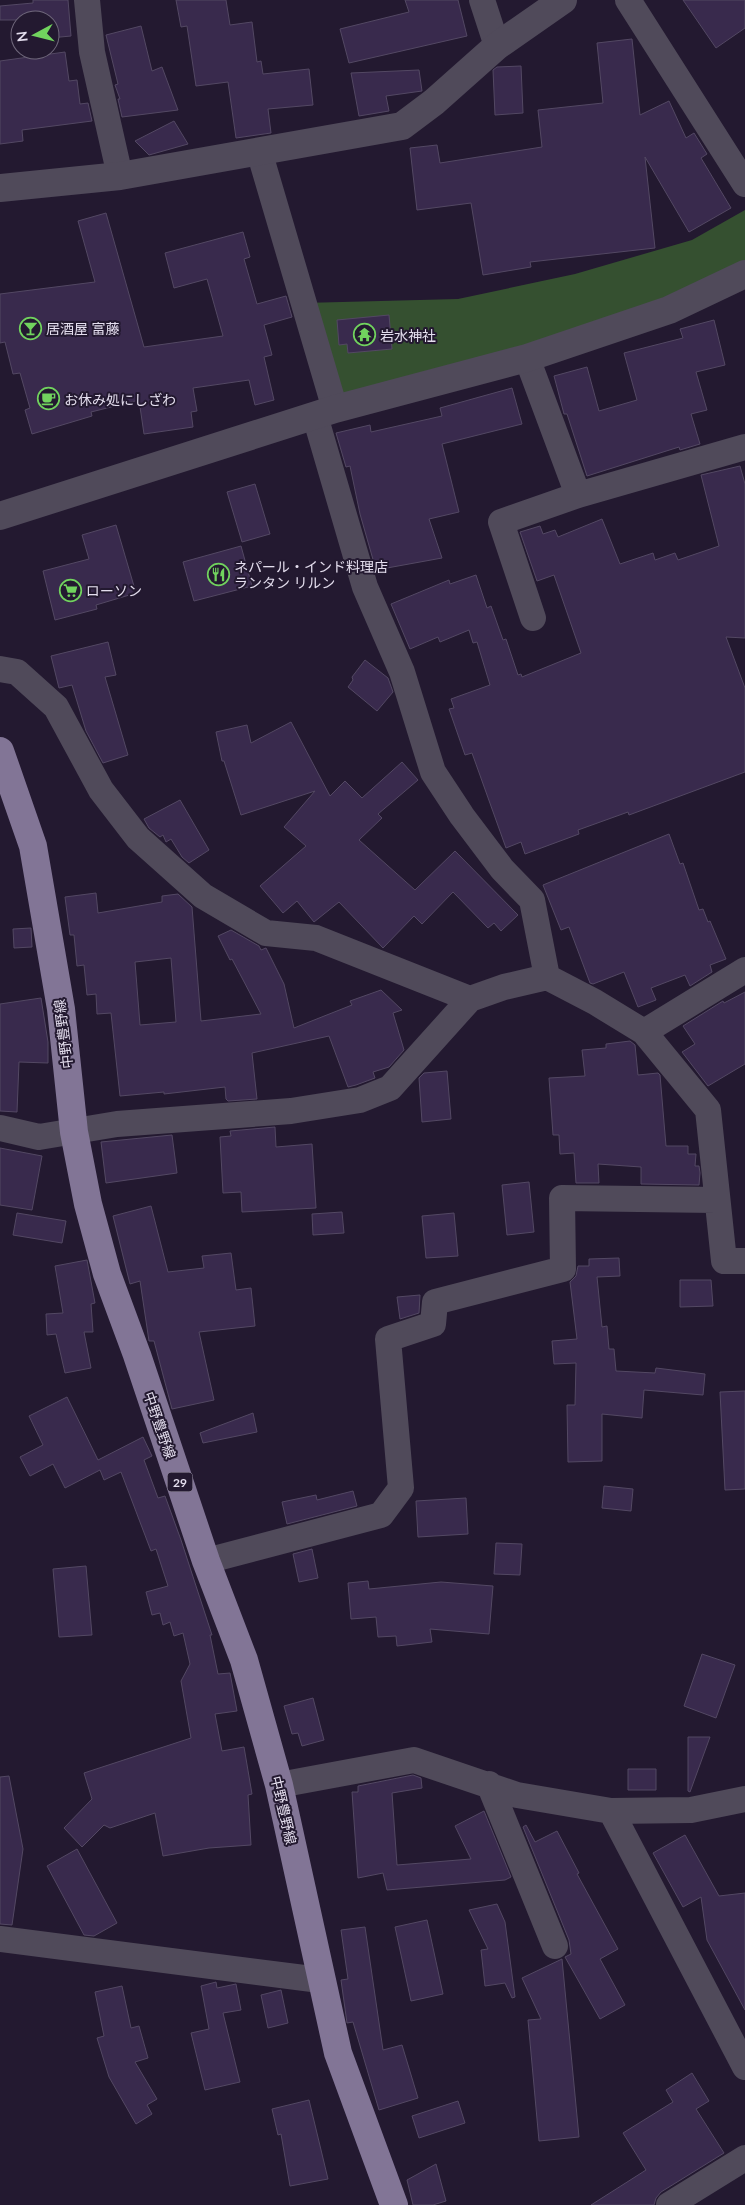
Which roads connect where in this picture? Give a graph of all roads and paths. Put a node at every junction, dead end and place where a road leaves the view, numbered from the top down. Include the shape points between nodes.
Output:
1 (87, 0) edge
2 (482, 0) edge
3 (563, 0) edge
4 (628, 0) edge
5 (497, 46) junction
6 (259, 151) junction
7 (120, 176) junction
8 (745, 184) edge
9 (0, 188) edge
10 (745, 274) edge
11 (528, 358) junction
12 (325, 413) junction
13 (745, 447) edge
14 (578, 496) junction
15 (0, 516) edge
16 (533, 618) dead end
17 (0, 669) edge
18 (0, 751) edge
19 (745, 970) edge
20 (546, 977) junction
21 (470, 999) junction
22 (644, 1032) junction
23 (0, 1128) edge
24 (74, 1132) junction
25 (716, 1200) junction
26 (745, 1262) edge
27 (206, 1561) junction
28 (489, 1784) junction
29 (278, 1785) junction
30 (745, 1799) edge
31 (611, 1811) junction
32 (0, 1939) edge
33 (555, 1946) dead end
34 (320, 1980) junction
35 (745, 2067) edge
36 (745, 2158) edge
37 (394, 2205) edge
38 (670, 2205) edge

1 - 7 street via 92,52
2 - 5 street
3 - 5 street
4 - 8 street
5 - 6 street via 402,126
6 - 7 street
6 - 12 street
7 - 9 street
10 - 11 street via 669,310
11 - 12 street
11 - 14 street
12 - 15 street
12 - 20 street via 364,587 402,672 433,772 502,869 532,900
13 - 14 street
14 - 16 street via 501,522
17 - 21 street via 17,672 56,707 101,790 138,838 202,896 266,933 316,938
18 - 24 main road, 中野豊野線 / 29 via 33,846 61,1009
19 - 22 street
20 - 21 street via 504,986
20 - 22 street
21 - 24 street via 390,1088 360,1100 291,1111 117,1124
22 - 25 street via 708,1110
23 - 24 street via 39,1137
24 - 27 main road, 中野豊野線 / 29 via 88,1204 107,1274
25 - 26 street via 724,1260
25 - 27 street via 562,1198 563,1270 435,1302 433,1324 388,1339 401,1488 381,1515
27 - 29 main road, 中野豊野線 / 29 via 244,1660
28 - 29 street via 414,1760
28 - 31 street via 518,1795
28 - 33 street
29 - 34 main road, 中野豊野線 / 29
30 - 31 street via 691,1810
31 - 35 street
32 - 34 street
34 - 37 main road, 中野豊野線 / 29 via 338,2054
36 - 38 street

